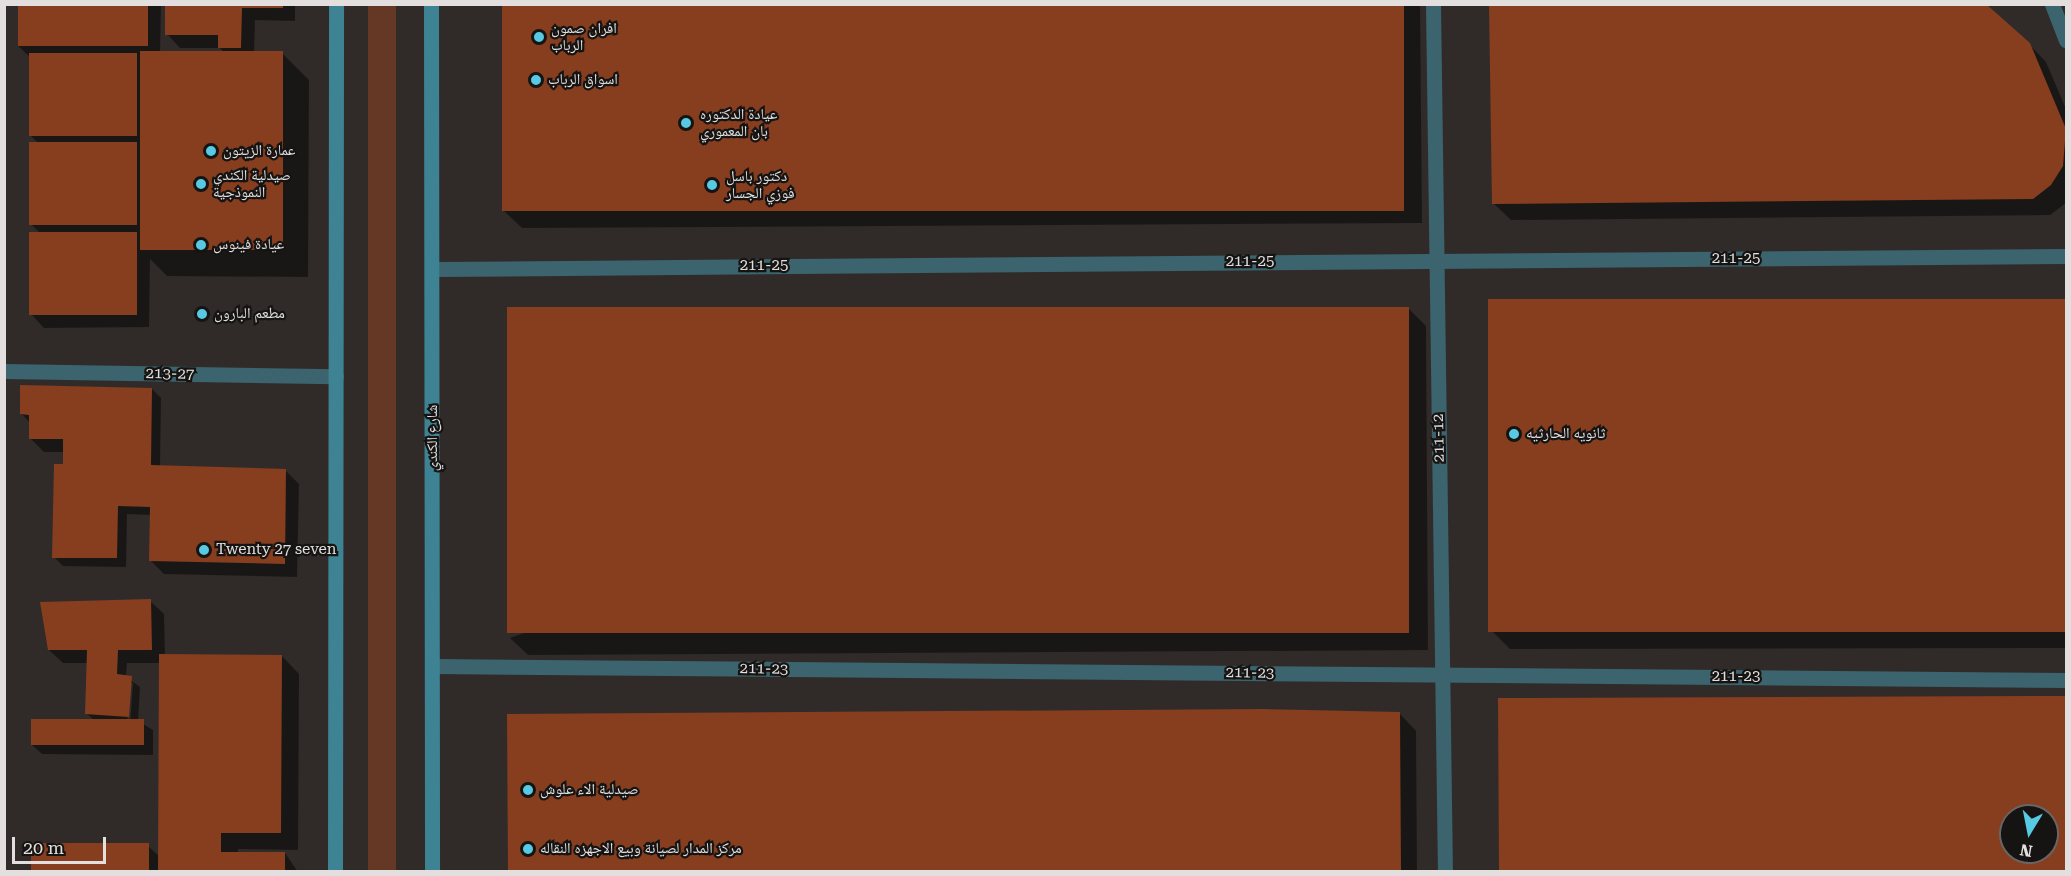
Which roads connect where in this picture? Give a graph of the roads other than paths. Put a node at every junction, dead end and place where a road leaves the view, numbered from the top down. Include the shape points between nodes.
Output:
1 (336, 4) edge
2 (431, 4) edge
3 (1433, 4) edge
4 (2052, 4) edge
5 (2067, 40) edge
6 (2067, 256) edge
7 (1437, 261) junction
8 (433, 269) junction
9 (4, 371) edge
10 (336, 376) junction
11 (434, 666) junction
12 (1442, 675) junction
13 (2067, 680) edge
14 (335, 872) edge
15 (432, 872) edge
16 (1444, 872) edge

1 - 10 street
2 - 8 street, شارع الكندي
3 - 7 street, 211-12
4 - 5 street
6 - 7 street, 211-25
7 - 8 street, 211-25
7 - 12 street, 211-12
8 - 11 street, شارع الكندي
9 - 10 street, 213-27
10 - 14 street
11 - 12 street, 211-23
11 - 15 street, شارع الكندي
12 - 13 street, 211-23
12 - 16 street, 211-12

